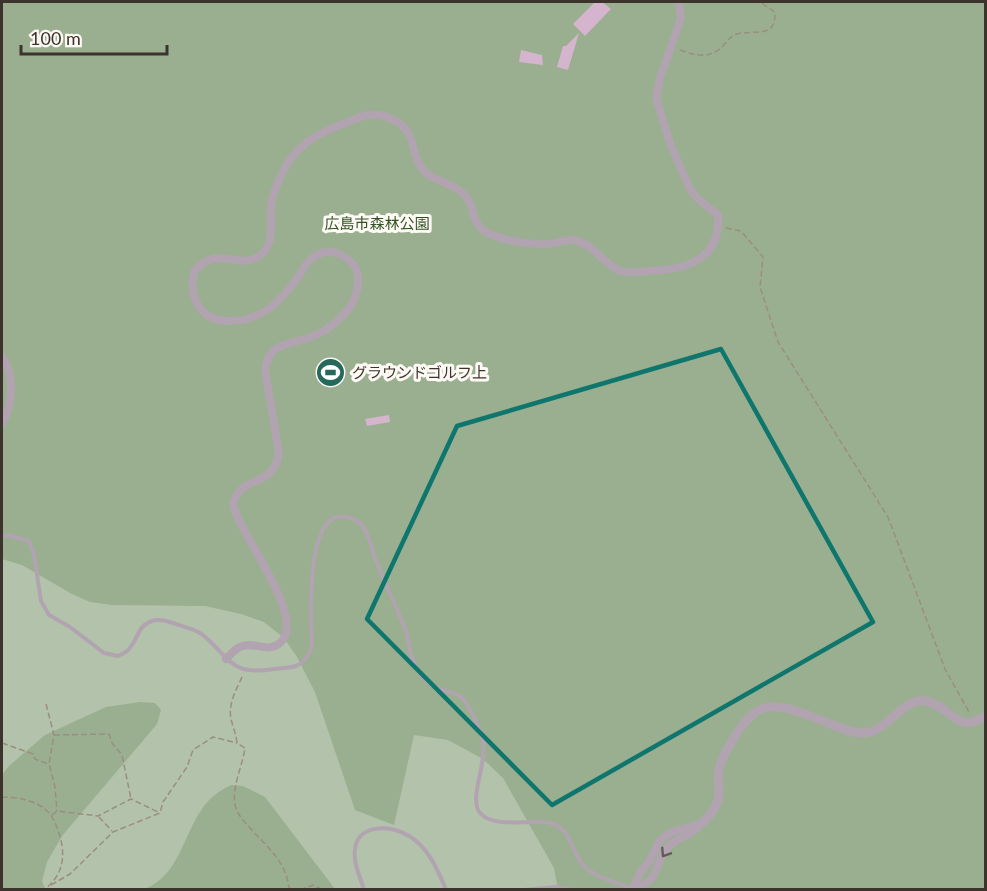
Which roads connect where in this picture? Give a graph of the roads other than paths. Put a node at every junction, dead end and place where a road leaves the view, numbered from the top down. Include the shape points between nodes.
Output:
1 (679, 2) edge
2 (2, 357) edge
3 (2, 423) edge
4 (2, 537) edge
5 (226, 659) junction
6 (986, 715) edge
7 (702, 824) joint
8 (619, 884) junction
9 (633, 889) edge
10 (364, 890) edge
11 (446, 890) edge
12 (525, 890) edge
13 (574, 890) edge
14 (614, 890) edge

1 - 5 street via 681,18 656,98 684,177 697,198 718,215 718,234 709,250 693,264 667,271 620,271 588,245 570,240 548,244 495,237 476,224 466,197 459,190 423,171 405,129 391,119 367,115 306,142 288,161 271,203 271,234 263,253 242,261 210,258 195,270 192,290 200,308 211,317 230,321 269,310 308,262 320,254 340,254 351,261 358,278 352,304 336,321 318,334 280,346 266,362 278,460 268,475 241,488 233,504 270,574 288,627 278,646 265,649 248,644
2 - 3 street via 10,374 8,409
4 - 5 lane via 29,541 41,601 49,615 104,652 118,656 128,651 145,624 166,620 202,634
5 - 8 lane via 235,667 258,672 296,666 307,657 312,639 313,568 318,543 332,518 356,520 364,528 407,634 419,675 463,699 476,724 484,752 478,811 500,821 555,824 566,831 587,869
6 - 7 street via 976,722 963,723 926,701 913,702 877,730 862,733 787,709 757,710 740,728 725,754 719,768 715,806
7 - 9 street via 694,833 668,846 650,880
8 - 9 lane
8 - 14 lane
10 - 11 lane via 355,864 355,848 370,829 382,827 408,835 422,847
12 - 13 lane

